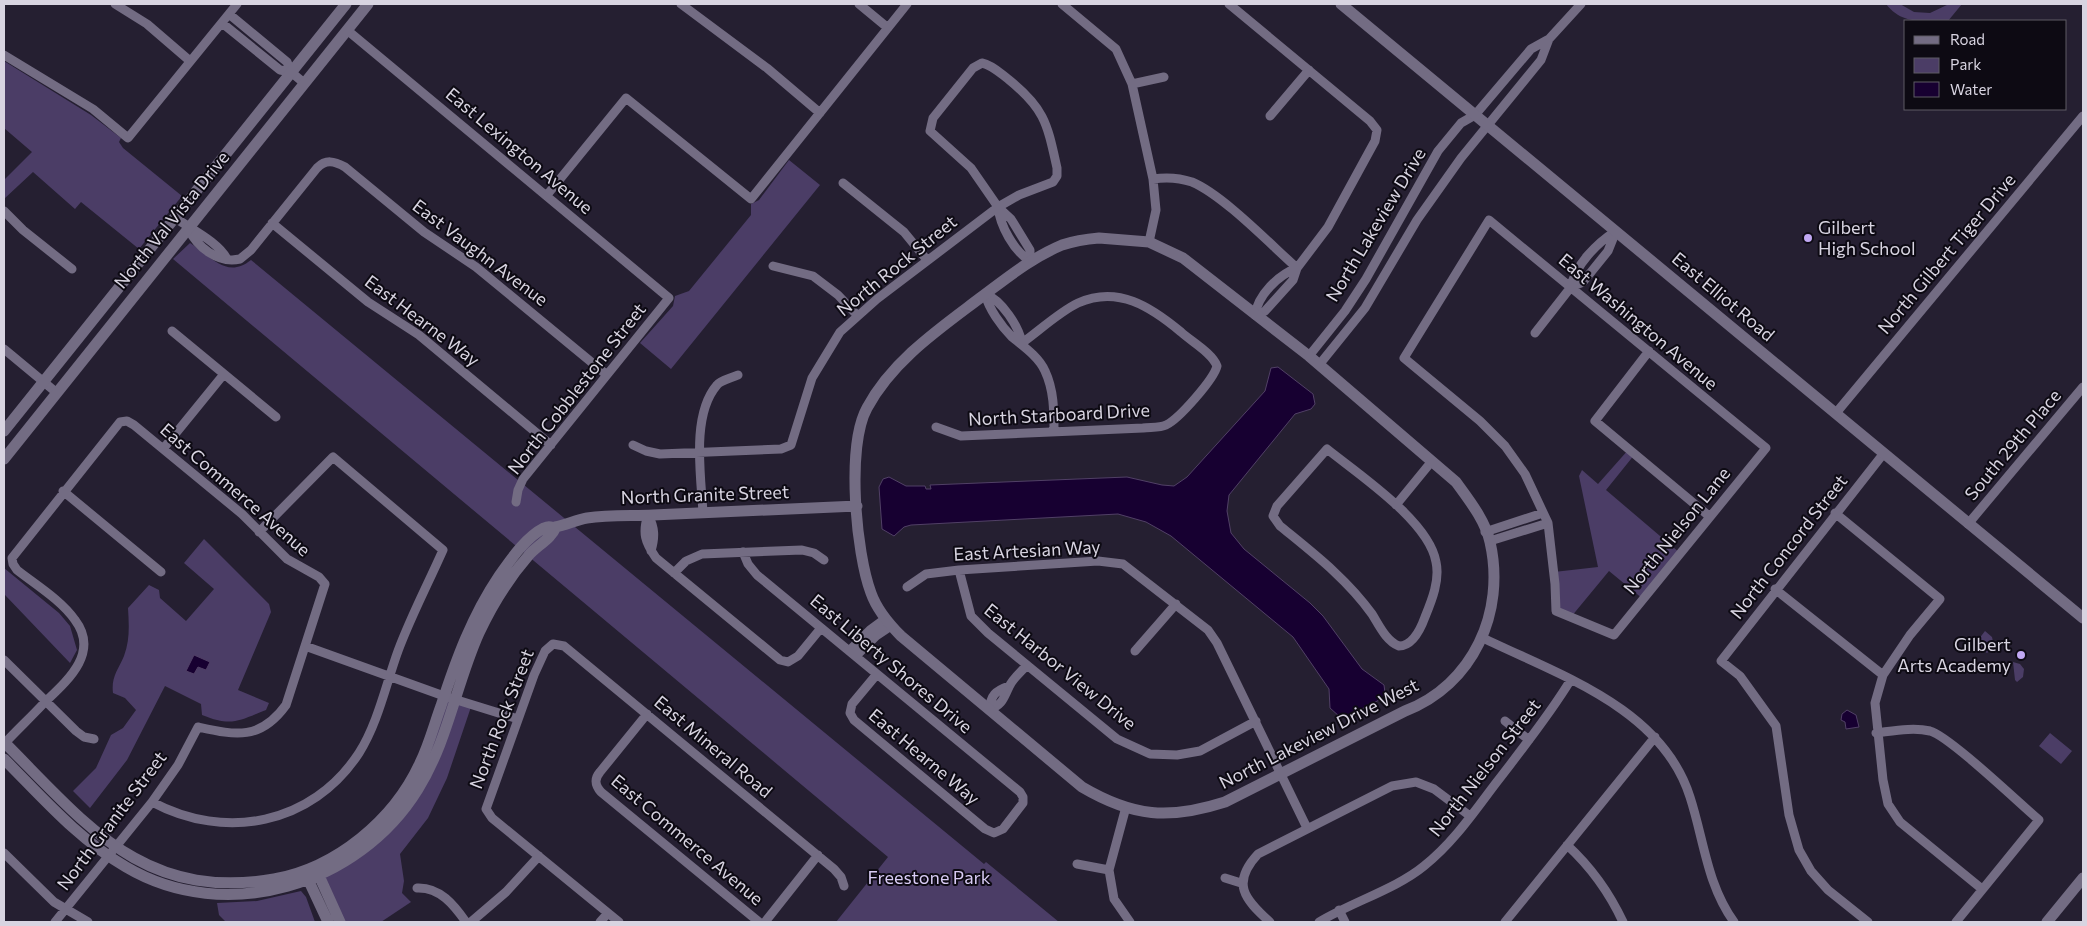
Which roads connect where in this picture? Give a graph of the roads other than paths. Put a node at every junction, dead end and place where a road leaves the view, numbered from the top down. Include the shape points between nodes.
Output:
1 (115, 4) edge
2 (237, 4) edge
3 (346, 4) edge
4 (368, 4) edge
5 (681, 4) edge
6 (859, 4) edge
7 (907, 4) edge
8 (1062, 4) edge
9 (1229, 4) edge
10 (1341, 4) edge
11 (1581, 4) edge
12 (229, 14) junction
13 (222, 22) junction
14 (888, 28) junction
15 (347, 30) junction
16 (1548, 39) junction
17 (4, 55) edge
18 (190, 61) junction
19 (1308, 70) junction
20 (291, 72) junction
21 (1164, 77) dead end
22 (304, 83) junction
23 (1132, 84) junction
24 (820, 113) junction
25 (1475, 115) junction
26 (1270, 116) dead end
27 (2083, 116) edge
28 (1487, 125) junction
29 (1153, 179) junction
30 (843, 183) dead end
31 (547, 195) junction
32 (998, 207) junction
33 (4, 211) edge
34 (174, 217) junction
35 (272, 223) junction
36 (188, 228) junction
37 (1616, 231) junction
38 (1149, 242) junction
39 (927, 260) junction
40 (1030, 261) junction
41 (773, 266) dead end
42 (1297, 268) junction
43 (72, 269) dead end
44 (1571, 287) junction
45 (985, 294) junction
46 (669, 298) joint
47 (857, 315) junction
48 (1255, 315) junction
49 (172, 331) dead end
50 (1535, 333) dead end
51 (1022, 343) junction
52 (4, 349) edge
53 (1649, 351) junction
54 (1313, 360) junction
55 (224, 374) junction
56 (608, 375) junction
57 (738, 375) dead end
58 (43, 382) junction
59 (2083, 387) edge
60 (57, 393) junction
61 (1836, 413) junction
62 (276, 416) dead end
63 (936, 427) dead end
64 (4, 431) edge
65 (1054, 432) junction
66 (552, 445) junction
67 (633, 445) dead end
68 (1766, 448) joint
69 (163, 449) junction
70 (700, 452) junction
71 (1884, 454) junction
72 (4, 459) edge
73 (1432, 461) junction
74 (63, 491) junction
75 (516, 502) dead end
76 (1396, 505) junction
77 (857, 506) junction
78 (703, 512) junction
79 (1543, 513) junction
80 (1835, 513) junction
81 (648, 515) junction
82 (1709, 516) junction
83 (1548, 523) junction
84 (1968, 524) junction
85 (259, 532) junction
86 (1487, 536) junction
87 (743, 552) junction
88 (824, 560) dead end
89 (959, 570) junction
90 (161, 572) dead end
91 (674, 573) junction
92 (325, 584) joint
93 (907, 587) dead end
94 (1775, 589) junction
95 (1176, 604) junction
96 (2083, 618) edge
97 (888, 623) junction
98 (821, 628) junction
99 (1483, 638) junction
100 (553, 644) joint
101 (305, 646) junction
102 (1135, 651) dead end
103 (852, 654) junction
104 (4, 660) edge
105 (1027, 665) junction
106 (877, 674) junction
107 (389, 675) junction
108 (1883, 675) junction
109 (1570, 680) junction
110 (450, 697) junction
111 (46, 702) junction
112 (989, 710) junction
113 (647, 714) junction
114 (518, 719) junction
115 (1256, 721) junction
116 (1505, 721) dead end
117 (1876, 733) junction
118 (1655, 737) junction
119 (94, 739) dead end
120 (1529, 740) junction
121 (4, 743) edge
122 (4, 759) edge
123 (1280, 774) junction
124 (152, 802) junction
125 (1126, 807) junction
126 (1470, 816) junction
127 (1307, 828) junction
128 (994, 833) joint
129 (1567, 845) junction
130 (112, 852) junction
131 (4, 853) edge
132 (818, 855) junction
133 (539, 856) junction
134 (1076, 864) dead end
135 (1109, 870) junction
136 (312, 874) junction
137 (1225, 878) dead end
138 (2083, 878) edge
139 (1241, 883) junction
140 (844, 886) dead end
141 (417, 888) dead end
142 (1982, 889) junction
143 (66, 909) junction
144 (1339, 910) junction
145 (608, 913) junction
146 (55, 922) edge
147 (88, 922) edge
148 (328, 922) edge
149 (340, 922) edge
150 (466, 922) edge
151 (471, 922) edge
152 (600, 922) edge
153 (619, 922) edge
154 (759, 922) edge
155 (765, 922) edge
156 (1130, 922) edge
157 (1270, 922) edge
158 (1320, 922) edge
159 (1345, 922) edge
160 (1505, 922) edge
161 (1623, 922) edge
162 (1734, 922) edge
163 (1868, 922) edge
164 (1956, 922) edge
165 (2047, 922) edge

1 - 18 street via 147,24
2 - 12 street
3 - 20 street, North Val Vista Drive
4 - 15 street, North Val Vista Drive
5 - 24 street
6 - 14 street
7 - 14 street
8 - 23 street via 1116,49
9 - 19 street
10 - 25 street, East Elliot Road
11 - 16 street
12 - 13 street
12 - 20 street via 287,62
13 - 18 street
13 - 20 street via 280,70
14 - 24 street
15 - 22 street, North Val Vista Drive
15 - 31 street, East Lexington Avenue
16 - 25 street via 1531,49
16 - 28 street via 1541,60
17 - 18 street via 93,109 128,138
19 - 26 street
19 - 42 street via 1377,130 1375,141 1328,227
20 - 22 street
20 - 34 street, North Val Vista Drive
21 - 23 street
22 - 36 street, North Val Vista Drive
23 - 29 street
24 - 31 street via 751,199 626,98
25 - 28 street, East Elliot Road
25 - 54 street, North Lakeview Drive via 1461,123 1432,160 1366,279
27 - 61 street, North Gilbert Tiger Drive
28 - 37 street, East Elliot Road
28 - 54 street, North Lakeview Drive via 1426,206 1365,308
29 - 38 street via 1156,210
29 - 42 street via 1166,177 1192,182 1224,203
30 - 39 street via 904,232
31 - 46 street, East Lexington Avenue
32 - 32 street, North Rock Street via 971,168 934,137 929,128 933,118 975,66 982,63 992,67 1024,93 1039,110 1048,129 1058,168 1050,184
32 - 39 street, North Rock Street
32 - 40 street via 1011,219 1024,239 1030,250
33 - 43 street
34 - 36 street
34 - 58 street, North Val Vista Drive
35 - 36 street via 248,254 240,259 227,259 198,232
35 - 56 street, East Vaughn Avenue via 317,168 330,161 345,167 430,237 476,266
35 - 66 street, East Hearne Way via 368,302 419,335
36 - 60 street, North Val Vista Drive
37 - 44 street via 1601,240 1573,275
37 - 61 street, East Elliot Road
38 - 40 street, North Lakeview Drive West via 1120,238 1084,240 1064,245
38 - 48 street, North Lakeview Drive West via 1184,258
39 - 47 street, North Rock Street
40 - 45 street, North Lakeview Drive West
41 - 47 street via 813,276
42 - 48 street via 1293,280 1265,311
44 - 50 street
44 - 53 street, East Washington Avenue
44 - 79 street, East Washington Avenue via 1489,220 1404,358 1505,446 1525,474
45 - 51 street via 994,313 1012,336
45 - 77 street, North Lakeview Drive West via 903,361 882,384 866,409 855,460
46 - 56 street, North Cobblestone Street
47 - 70 street, North Rock Street via 840,332 812,378 791,445 780,449
48 - 54 street, North Lakeview Drive West
49 - 55 street
51 - 65 street via 1044,369 1054,401
51 - 65 street, North Starboard Drive via 1077,304 1099,297 1118,298 1138,302 1164,318 1210,356 1217,366 1188,406 1167,425
52 - 58 street
53 - 68 street, East Washington Avenue
53 - 82 street via 1595,421
54 - 73 street, North Lakeview Drive West
55 - 62 street
55 - 69 street
56 - 66 street, North Cobblestone Street
57 - 70 street via 718,383 709,398 700,429
58 - 60 street
58 - 64 street, North Val Vista Drive
59 - 84 street, South 29th Place
60 - 72 street, North Val Vista Drive
61 - 71 street, East Elliot Road
63 - 65 street, North Starboard Drive via 960,436
66 - 75 street, North Cobblestone Street via 522,482
67 - 70 street via 653,453
68 - 82 street, North Nielson Lane
69 - 74 street, East Commerce Avenue via 124,420 114,426
69 - 85 street, East Commerce Avenue via 227,501
70 - 78 street
71 - 80 street, North Concord Street
71 - 84 street, East Elliot Road
73 - 76 street
73 - 86 street, North Lakeview Drive West via 1456,482 1474,506
74 - 90 street
74 - 111 street via 14,552 12,561 17,570 78,623 84,646 80,663 72,676
76 - 76 street via 1420,526 1436,561 1434,596 1420,629 1408,644 1399,646 1391,641 1359,596 1337,573 1280,526 1273,516 1277,506 1327,449
77 - 78 street, North Granite Street
77 - 97 street, North Lakeview Drive West via 862,566 871,595
78 - 81 street, North Granite Street
79 - 83 street
79 - 86 street
80 - 94 street, North Concord Street
80 - 108 street via 1940,599
81 - 91 street via 644,527 645,540
81 - 110 street, North Granite Street via 588,518 556,527 553,534 524,553 479,632
82 - 83 street, North Nielson Lane via 1614,635 1556,611
83 - 86 street
84 - 96 street, East Elliot Road
85 - 92 street, East Commerce Avenue via 287,559 318,576
85 - 107 street via 333,457 443,550 412,614
86 - 99 street, North Lakeview Drive West via 1494,580 1493,606
87 - 88 street via 802,550
87 - 91 street via 696,555
87 - 98 street, East Liberty Shores Drive via 757,575
89 - 93 street, East Artesian Way via 926,574
89 - 95 street, East Artesian Way via 1098,561 1123,564
89 - 105 street, East Harbor View Drive via 971,616
91 - 98 street via 784,662 798,656
92 - 101 street, North Granite Street
94 - 108 street
94 - 163 street, North Concord Street via 1721,661 1740,676 1776,726 1789,815 1799,850 1828,890
95 - 102 street
95 - 115 street, East Artesian Way via 1208,630 1217,643
97 - 103 street via 870,630
97 - 112 street, North Lakeview Drive West
98 - 103 street, East Liberty Shores Drive
99 - 109 street
99 - 123 street, North Lakeview Drive West via 1458,677 1423,704
100 - 113 street, East Mineral Road via 564,646
100 - 114 street, North Rock Street via 545,651 537,667
101 - 107 street
101 - 124 street, North Granite Street via 286,705 278,716 262,728 239,734 226,735 198,727 178,765
103 - 106 street, East Liberty Shores Drive
104 - 111 street
105 - 112 street via 1009,686 997,690 991,698
105 - 115 street, East Harbor View Drive via 1118,739 1150,754 1177,755 1200,751
106 - 128 street, East Hearne Way via 852,704 850,713 854,720 985,829
106 - 128 street, East Liberty Shores Drive via 1023,797 1022,806 1003,829
107 - 110 street
107 - 124 street via 359,753 320,795 297,809 266,819 233,824 175,814
108 - 117 street via 1874,703
109 - 118 street via 1596,691
109 - 120 street, North Nielson Street via 1552,711
110 - 114 street
110 - 136 street, North Granite Street via 420,764 398,800 365,834
111 - 119 street via 79,734
111 - 121 street
112 - 125 street, North Lakeview Drive West via 1082,787
113 - 132 street, East Mineral Road
113 - 154 street, East Commerce Avenue via 595,782 601,792
114 - 133 street, North Rock Street via 486,809 492,818
115 - 123 street, East Artesian Way
116 - 120 street
117 - 142 street via 1888,804 1900,822
117 - 142 street via 1910,729 1931,731 1954,746 2039,820
118 - 129 street
118 - 162 street via 1682,774 1711,878
120 - 126 street, North Nielson Street
121 - 130 street
122 - 130 street via 84,838
123 - 125 street, North Lakeview Drive West via 1225,802 1196,811 1167,814
123 - 127 street, East Artesian Way
124 - 130 street, North Granite Street
125 - 135 street
126 - 127 street via 1434,789 1416,782 1392,786
126 - 144 street, North Nielson Street via 1440,851 1412,875
127 - 139 street via 1258,854 1246,867
129 - 160 street
129 - 161 street via 1602,882
130 - 136 street, North Granite Street via 173,876 209,882
130 - 143 street, North Granite Street
131 - 143 street via 37,887
132 - 140 street, East Mineral Road via 838,872
132 - 155 street
133 - 145 street
133 - 151 street via 506,892
134 - 135 street
135 - 156 street via 1114,899
136 - 148 street
136 - 149 street
137 - 139 street
138 - 165 street
139 - 157 street via 1250,905
141 - 150 street via 440,893
142 - 164 street
143 - 146 street, North Granite Street
143 - 147 street
144 - 158 street, North Nielson Street
144 - 159 street
145 - 152 street
145 - 153 street

